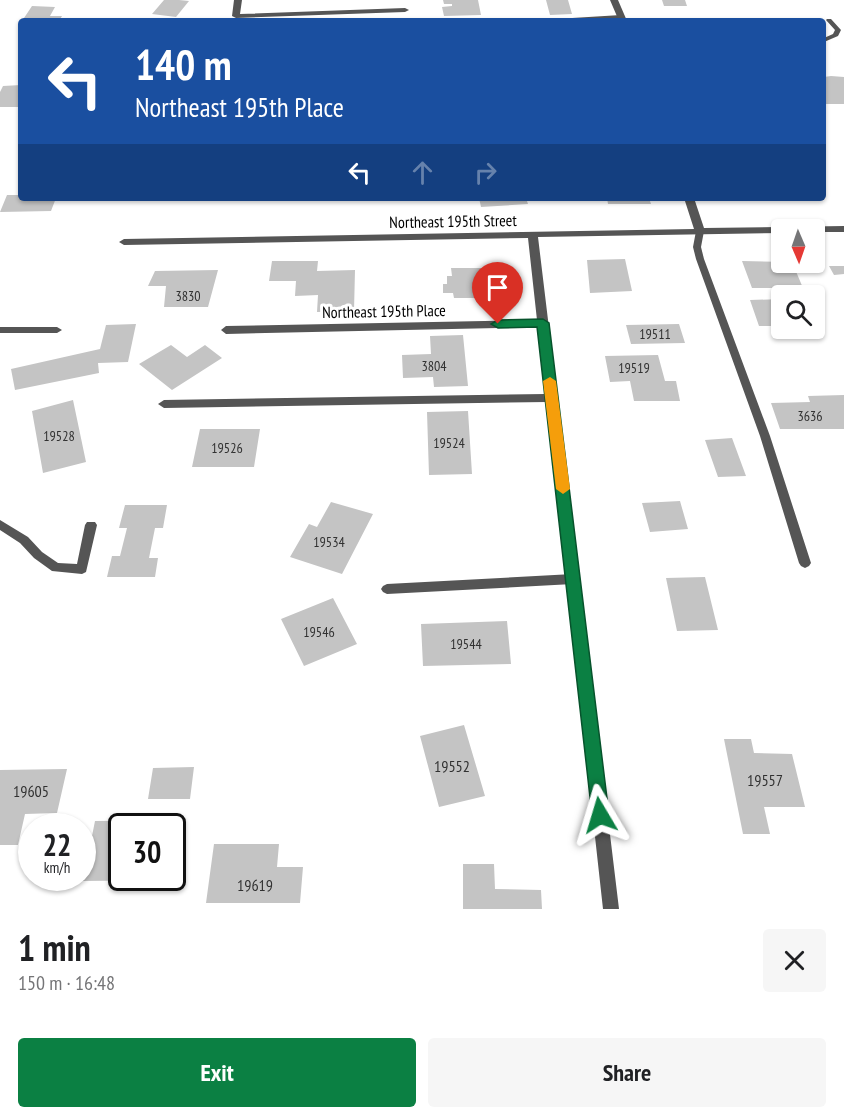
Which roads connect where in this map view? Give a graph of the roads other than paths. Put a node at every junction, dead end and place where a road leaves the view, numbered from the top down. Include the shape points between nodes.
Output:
1 (238, 0) edge
2 (614, 0) edge
3 (405, 10) dead end
4 (622, 18) edge
5 (829, 20) dead end
6 (826, 39) edge
7 (689, 201) edge
8 (844, 228) edge
9 (825, 229) edge
10 (771, 230) edge
11 (700, 231) junction
12 (533, 235) junction
13 (124, 242) dead end
14 (543, 323) junction
15 (0, 330) edge
16 (57, 330) dead end
17 (226, 330) dead end
18 (552, 398) junction
19 (164, 404) dead end
20 (0, 524) edge
21 (91, 525) dead end
22 (805, 563) dead end
23 (573, 579) junction
24 (387, 589) dead end
25 (611, 909) edge

1 - 3 street via 236,16
2 - 4 street
5 - 6 lane via 838,30
7 - 11 street
8 - 9 street
10 - 11 street, Northeast 195th Street
11 - 12 street, Northeast 195th Street
11 - 22 lane via 700,259 765,435
12 - 13 street, Northeast 195th Street
12 - 14 street
14 - 17 street, Northeast 195th Place
14 - 18 street
15 - 16 lane
18 - 19 street
18 - 23 street
20 - 21 lane via 56,568 82,568
23 - 24 lane
23 - 25 street

